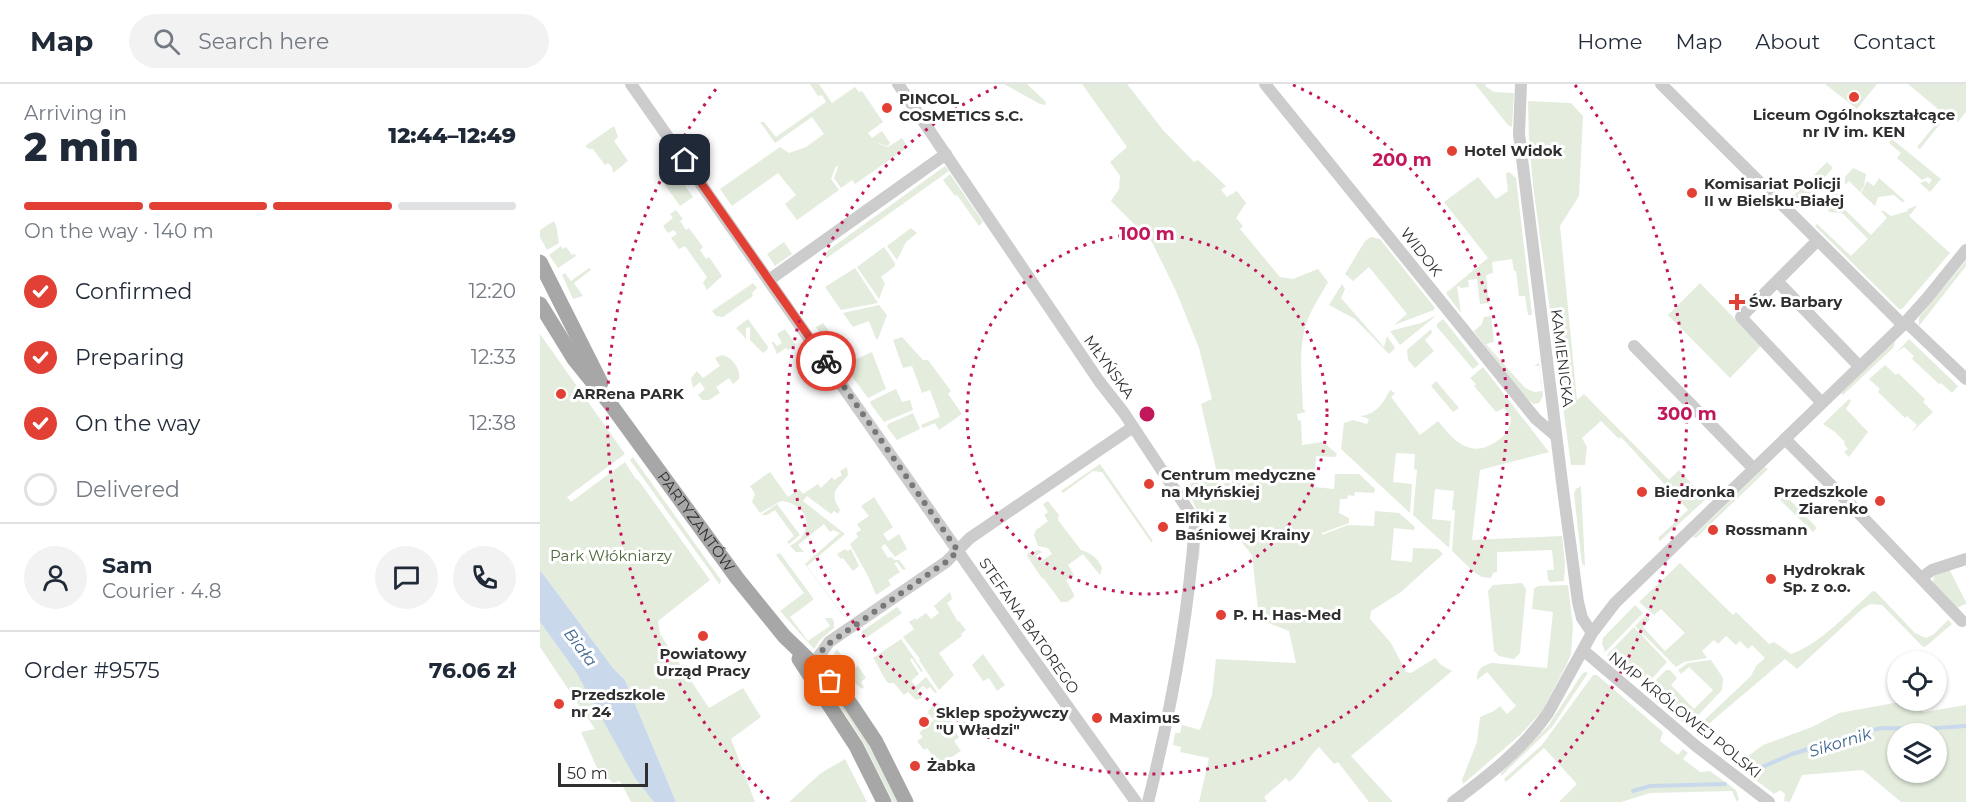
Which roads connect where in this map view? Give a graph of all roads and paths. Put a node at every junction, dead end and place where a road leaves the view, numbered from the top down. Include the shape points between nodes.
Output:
1 (631, 84) edge
2 (898, 84) edge
3 (1264, 84) edge
4 (1521, 84) edge
5 (1661, 84) edge
6 (946, 154) junction
7 (1817, 241) junction
8 (1966, 250) edge
9 (540, 262) edge
10 (770, 280) junction
11 (1777, 281) junction
12 (540, 304) edge
13 (1904, 324) junction
14 (1634, 346) dead end
15 (1860, 367) junction
16 (1966, 379) edge
17 (1822, 403) junction
18 (611, 405) junction
19 (1133, 428) junction
20 (1556, 436) junction
21 (1785, 439) junction
22 (1754, 469) junction
23 (958, 551) junction
24 (1966, 560) edge
25 (1921, 578) junction
26 (1962, 621) dead end
27 (1592, 633) junction
28 (784, 636) junction
29 (1583, 650) junction
30 (819, 670) junction
31 (1761, 800) edge
32 (884, 802) edge
33 (906, 802) edge
34 (1136, 802) edge
35 (1148, 802) edge
36 (1453, 802) edge

1 - 10 street, STEFANA BATOREGO
2 - 6 street, MŁYŃSKA
3 - 20 street, WIDOK via 1528,410
4 - 20 street, KAMIENICKA via 1519,134
5 - 7 street
6 - 10 street
6 - 19 street, MŁYŃSKA
7 - 11 street
7 - 13 street
8 - 13 street
9 - 18 main road, PARTYZANTÓW
10 - 23 street, STEFANA BATOREGO
11 - 15 street
11 - 17 street via 1741,317
12 - 18 main road, PARTYZANTÓW via 574,358
13 - 15 street
13 - 16 street
14 - 22 street
15 - 17 street
17 - 21 street
18 - 28 main road, PARTYZANTÓW via 727,566
19 - 23 street via 970,538
19 - 35 street, MŁYŃSKA via 1189,509 1195,525 1184,627
20 - 27 street, KAMIENICKA via 1578,602
21 - 22 street
21 - 25 street
22 - 27 street via 1615,603
23 - 30 street via 828,642 819,657
23 - 34 street, STEFANA BATOREGO
24 - 25 street via 1932,570
25 - 26 street
27 - 29 street
28 - 30 main road, PARTYZANTÓW
28 - 32 main road, PARTYZANTÓW via 851,737
29 - 31 street, NMP KRÓLOWEJ POLSKI
29 - 36 street via 1548,713 1530,736
30 - 33 main road, PARTYZANTÓW via 842,692 866,725

